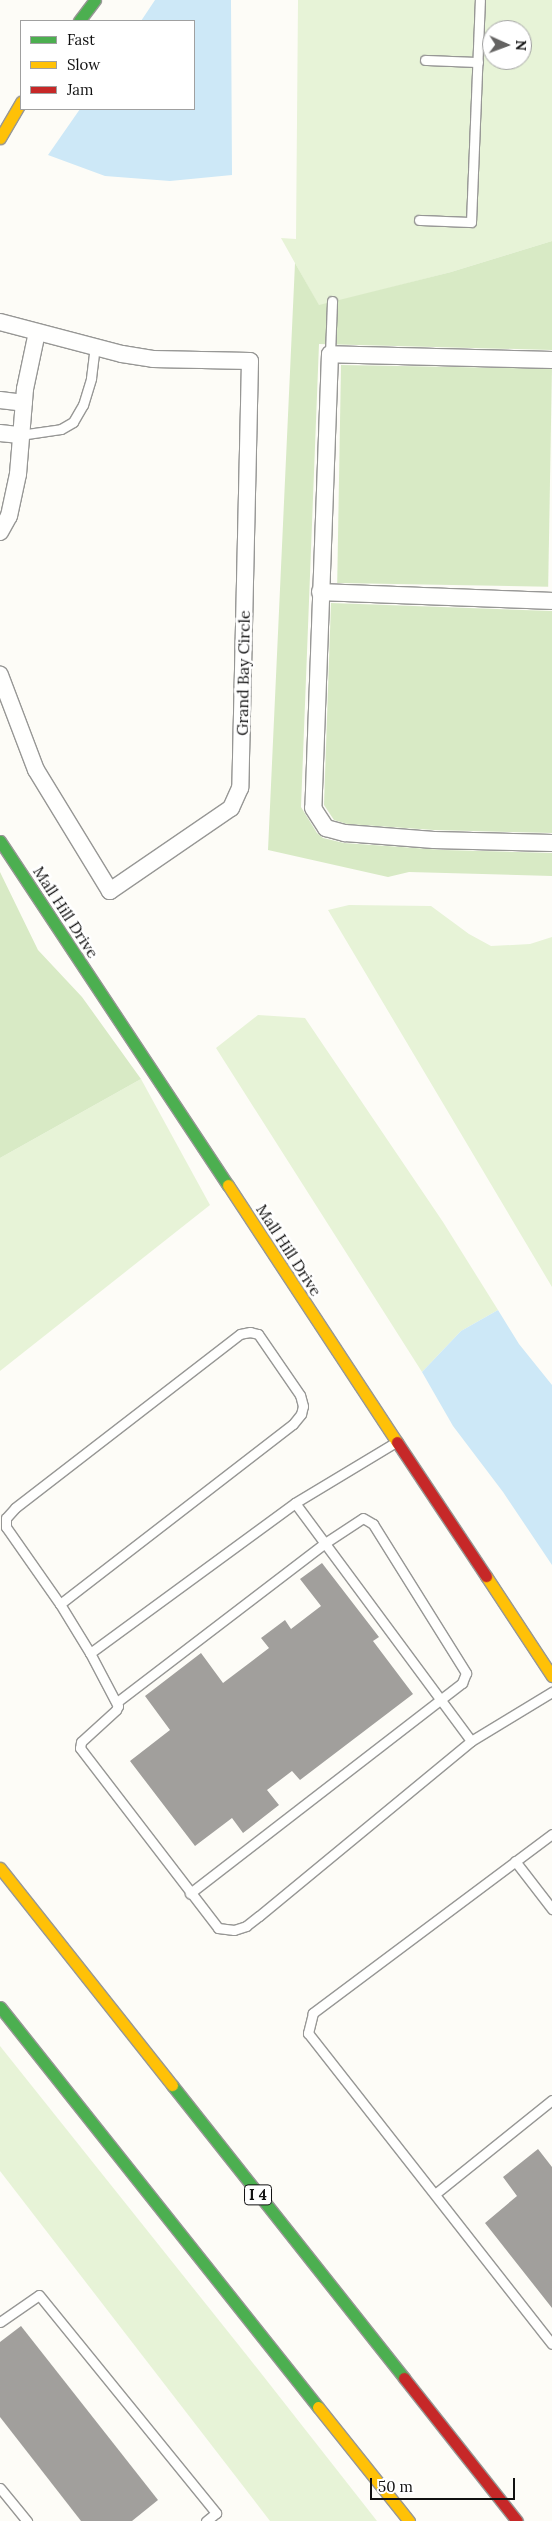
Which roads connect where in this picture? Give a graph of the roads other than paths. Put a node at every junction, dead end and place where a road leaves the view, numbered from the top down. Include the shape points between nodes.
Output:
1 (95, 0) edge
2 (480, 0) edge
3 (80, 20) edge
4 (425, 60) dead end
5 (478, 62) junction
6 (20, 104) edge
7 (0, 138) edge
8 (419, 220) dead end
9 (332, 301) dead end
10 (0, 322) edge
11 (37, 332) junction
12 (95, 347) junction
13 (330, 354) junction
14 (552, 360) edge
15 (0, 400) edge
16 (24, 403) junction
17 (0, 434) edge
18 (20, 435) junction
19 (0, 532) edge
20 (320, 592) junction
21 (552, 601) edge
22 (0, 675) edge
23 (0, 841) edge
24 (552, 843) edge
25 (396, 1442) junction
26 (295, 1503) junction
27 (324, 1543) junction
28 (60, 1604) junction
29 (90, 1653) junction
30 (552, 1676) edge
31 (552, 1692) edge
32 (439, 1698) junction
33 (117, 1702) junction
34 (471, 1741) junction
35 (552, 1834) edge
36 (515, 1862) junction
37 (0, 1868) edge
38 (190, 1893) junction
39 (552, 1909) edge
40 (0, 2007) edge
41 (552, 2100) edge
42 (435, 2194) junction
43 (0, 2322) edge
44 (552, 2344) edge
45 (0, 2488) edge
46 (27, 2521) edge
47 (206, 2521) edge
48 (409, 2521) edge
49 (517, 2521) edge

1 - 3 main road
2 - 5 lane
4 - 5 lane
5 - 8 lane via 471,222
6 - 7 main road
9 - 13 lane
10 - 11 street, Grand Bay Circle
11 - 12 street, Grand Bay Circle
11 - 16 street
12 - 18 lane via 91,378 83,405 73,422 61,429
12 - 22 street, Grand Bay Circle via 153,358 250,361 240,788 231,808 110,891 36,770
13 - 14 street
13 - 20 street
15 - 16 street
16 - 18 street
17 - 18 street
18 - 19 street via 18,474 9,516
20 - 21 street
20 - 24 street via 313,808 326,828 345,834 434,840
23 - 25 main road, Mall Hill Drive
25 - 26 lane
25 - 30 main road, Mall Hill Drive
26 - 27 lane
26 - 29 lane
27 - 32 lane
27 - 32 lane via 358,1520 369,1520 374,1524 466,1673 464,1680
27 - 33 lane
28 - 28 lane via 6,1527 6,1518 240,1334 258,1334 300,1395 301,1414 293,1424
28 - 29 lane
29 - 33 lane
31 - 34 lane
32 - 34 lane
32 - 38 lane
33 - 38 lane via 116,1710 81,1742 80,1748
34 - 38 lane via 246,1926 234,1930 218,1928
35 - 36 lane
36 - 39 lane
36 - 42 lane via 313,2013 308,2033
37 - 49 main road, I 4
40 - 48 main road
41 - 42 lane
42 - 44 lane
43 - 47 lane via 39,2294 216,2513
45 - 46 lane

